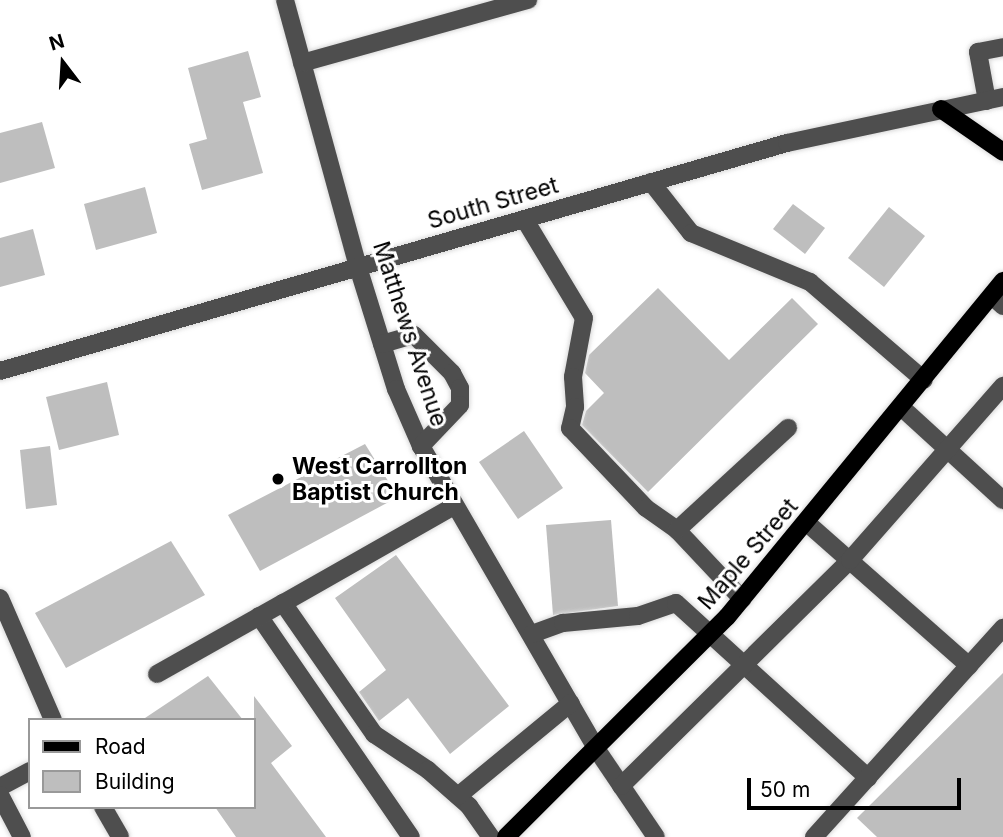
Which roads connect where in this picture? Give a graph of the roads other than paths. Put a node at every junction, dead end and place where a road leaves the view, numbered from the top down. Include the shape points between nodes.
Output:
1 (285, 0) edge
2 (528, 0) edge
3 (1003, 47) edge
4 (302, 63) junction
5 (995, 99) edge
6 (941, 109) junction
7 (1003, 152) edge
8 (651, 181) junction
9 (525, 220) junction
10 (358, 267) junction
11 (1003, 281) edge
12 (997, 301) edge
13 (382, 344) junction
14 (0, 371) edge
15 (924, 380) junction
16 (1003, 386) edge
17 (901, 407) junction
18 (788, 428) dead end
19 (421, 446) junction
20 (947, 449) junction
21 (1003, 500) edge
22 (454, 506) junction
23 (807, 523) junction
24 (677, 530) junction
25 (850, 561) junction
26 (0, 598) edge
27 (742, 599) junction
28 (283, 603) junction
29 (259, 616) junction
30 (1003, 628) edge
31 (712, 633) junction
32 (532, 634) junction
33 (747, 666) junction
34 (969, 666) junction
35 (158, 674) dead end
36 (571, 703) junction
37 (52, 718) edge
38 (597, 750) junction
39 (28, 772) edge
40 (868, 778) junction
41 (621, 786) junction
42 (0, 787) edge
43 (0, 795) edge
44 (457, 796) junction
45 (104, 809) edge
46 (821, 835) edge
47 (22, 837) edge
48 (120, 837) edge
49 (411, 837) edge
50 (491, 837) edge
51 (506, 837) edge
52 (656, 837) edge

1 - 4 street, Matthews Avenue
2 - 4 street
3 - 5 street via 978,52
4 - 10 street, Matthews Avenue
5 - 6 street, South Street
6 - 7 main road
6 - 8 street, South Street via 787,143
8 - 9 street, South Street
8 - 15 street via 691,233 810,282
9 - 10 street, South Street
9 - 24 street via 584,318 570,428 646,508
10 - 13 street, Matthews Avenue
10 - 14 street, South Street
11 - 12 main road, Maple Street
12 - 15 main road, Maple Street
13 - 19 street, Matthews Avenue
13 - 19 street via 414,335 452,373 460,388 460,405
15 - 17 main road, Maple Street
16 - 20 street
17 - 20 street
17 - 23 main road, Maple Street
18 - 24 street
19 - 22 street, Matthews Avenue
20 - 21 street
20 - 25 street
22 - 28 street
22 - 32 street, Matthews Avenue
23 - 25 street
23 - 27 main road, Maple Street
24 - 27 street
25 - 33 street
25 - 34 street
26 - 37 street
27 - 31 main road, Maple Street
28 - 29 street
28 - 44 street via 374,734
29 - 35 street
29 - 49 street
30 - 34 street
31 - 32 street via 676,603 638,616 563,623
31 - 33 street
31 - 38 main road, Maple Street
32 - 36 street, Matthews Avenue
33 - 40 street
33 - 41 street
34 - 40 street
36 - 38 street, Matthews Avenue
36 - 44 street
38 - 41 street, Matthews Avenue
38 - 51 main road, Maple Street
39 - 42 street
40 - 46 street
41 - 52 street, Matthews Avenue
43 - 47 street
44 - 50 street
45 - 48 street

